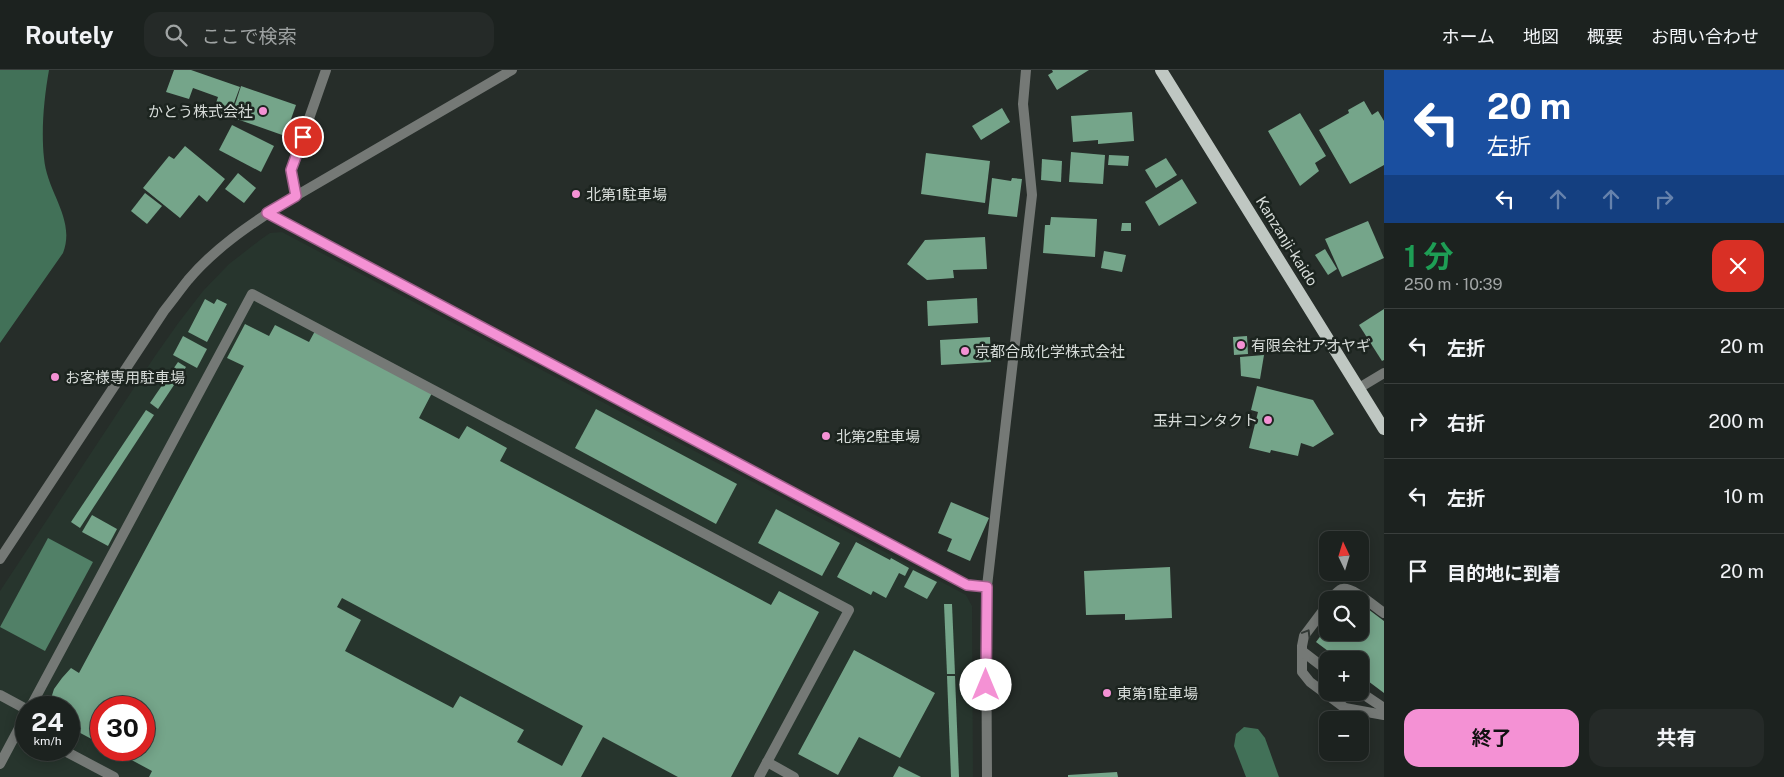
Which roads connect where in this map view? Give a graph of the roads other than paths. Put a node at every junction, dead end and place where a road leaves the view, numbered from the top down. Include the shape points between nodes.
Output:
1 (326, 70) edge
2 (512, 70) edge
3 (1026, 70) edge
4 (1162, 70) edge
5 (296, 196) junction
6 (267, 213) junction
7 (1384, 373) edge
8 (1359, 388) junction
9 (1384, 428) edge
10 (0, 559) edge
11 (987, 587) junction
12 (1338, 591) edge
13 (1353, 591) edge
14 (1369, 602) edge
15 (1384, 613) edge
16 (1319, 616) edge
17 (1302, 651) junction
18 (1319, 664) edge
19 (0, 695) edge
20 (36, 696) edge
21 (1369, 698) edge
22 (15, 703) edge
23 (1384, 708) edge
24 (1384, 715) edge
25 (15, 741) edge
26 (80, 759) edge
27 (767, 762) junction
28 (0, 764) edge
29 (114, 777) edge
30 (759, 777) edge
31 (794, 777) edge
32 (987, 777) edge

1 - 5 street via 291,170
2 - 5 street
3 - 11 street via 1023,104 1032,195
4 - 8 main road, Kanzanji-kaido
5 - 6 street
6 - 10 street via 218,250 189,279 140,346
6 - 11 street via 967,585
7 - 8 street
8 - 9 main road, Kanzanji-kaido
11 - 32 street
12 - 13 street via 1346,588
14 - 15 street
17 -> 16 street via 1304,636
17 - 18 street
17 - 24 street via 1302,672 1310,682 1345,708
19 - 22 street
20 - 27 street via 252,294 849,610
21 - 23 street
25 - 28 street
26 - 29 street
27 - 30 street
27 - 31 street

